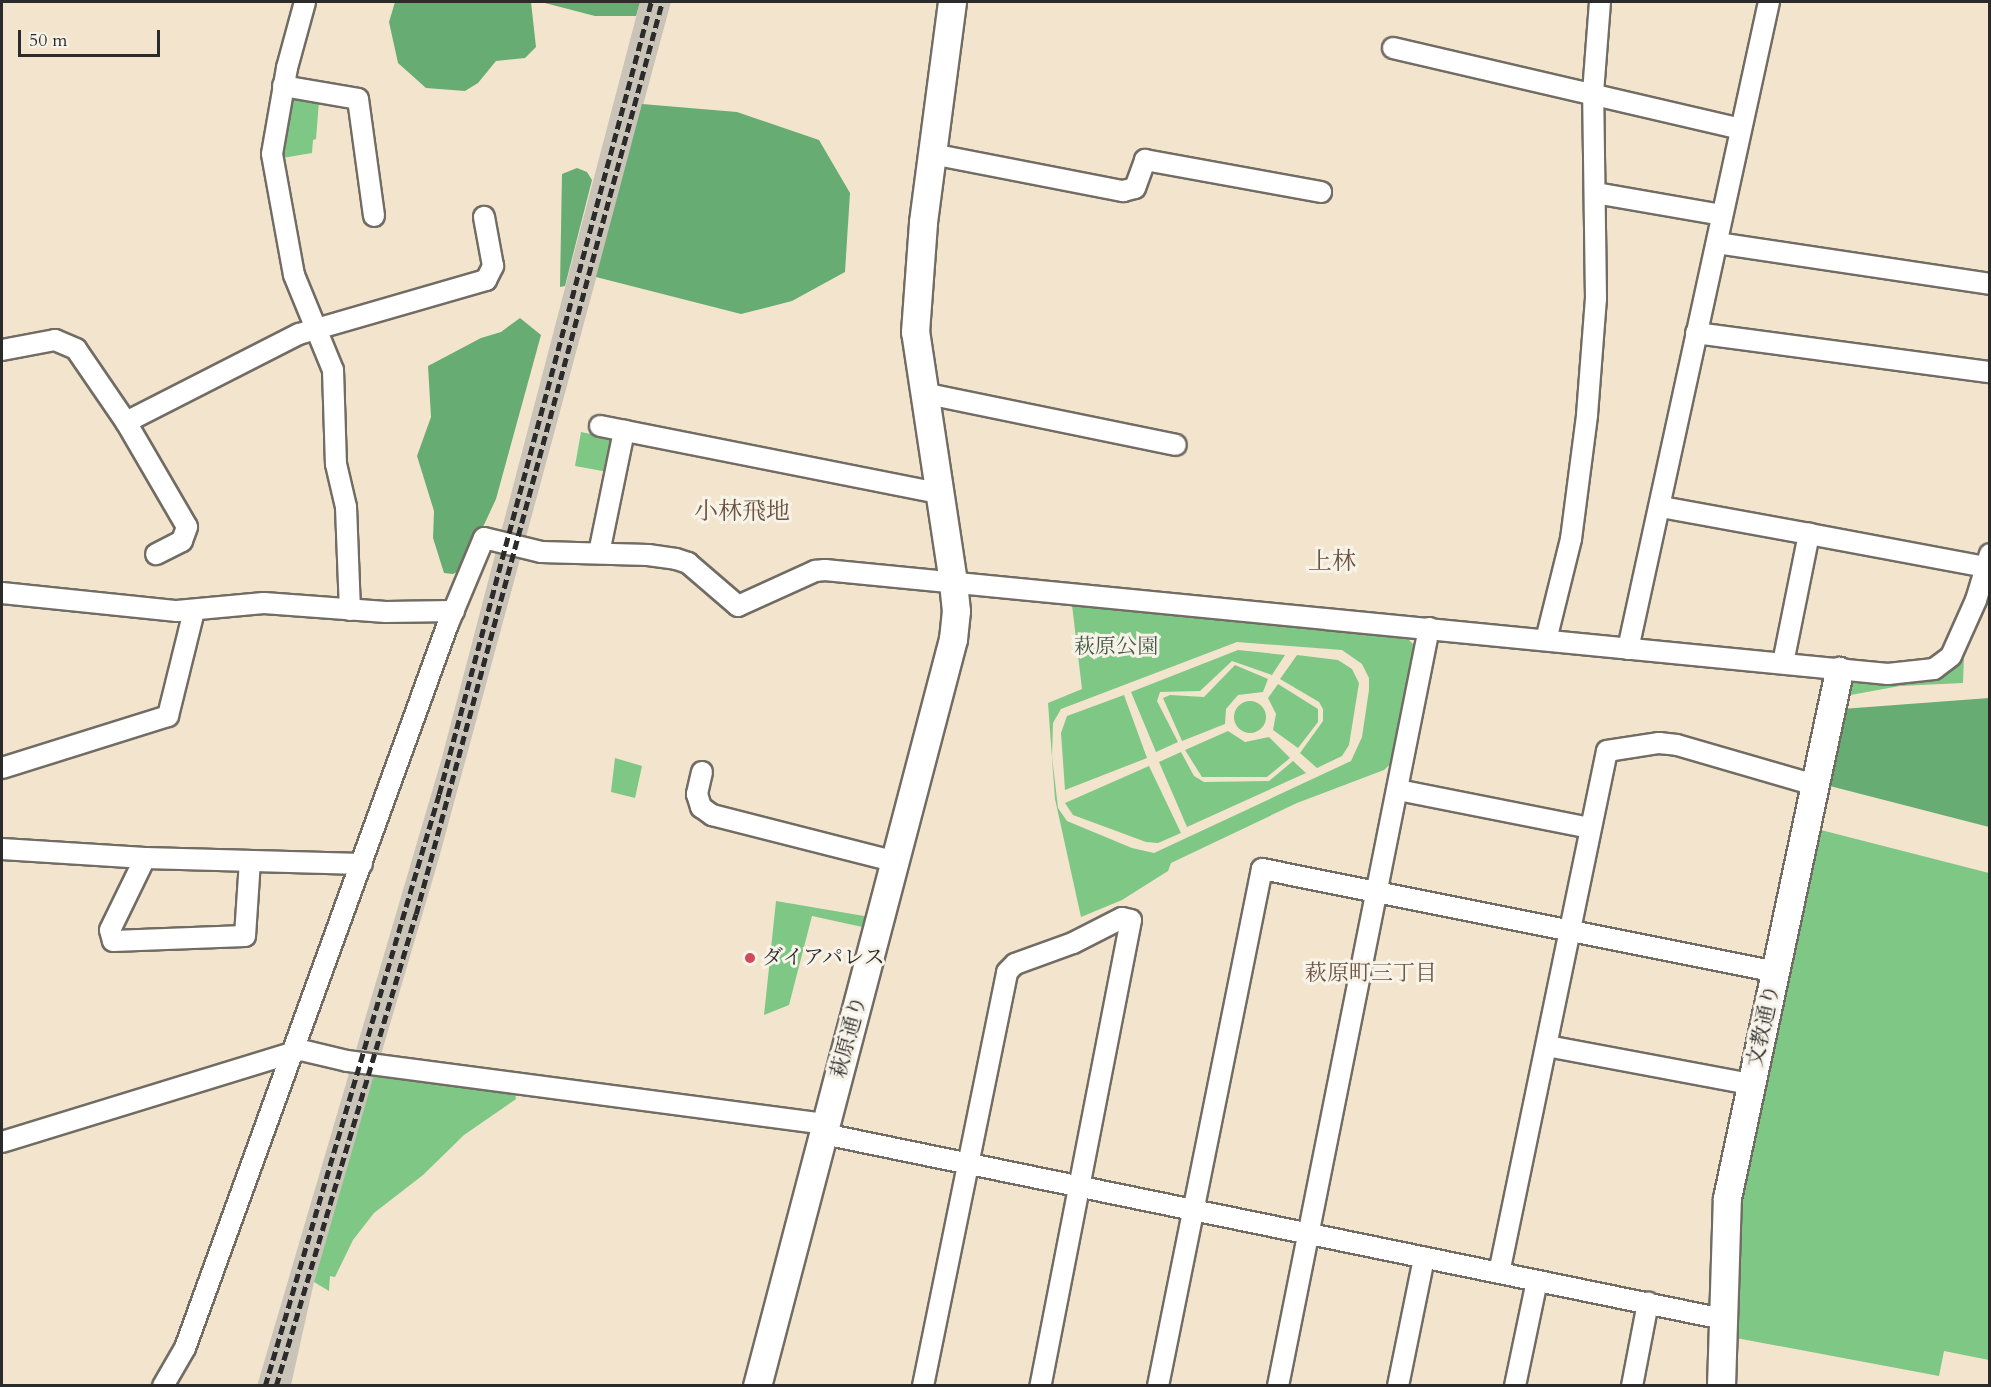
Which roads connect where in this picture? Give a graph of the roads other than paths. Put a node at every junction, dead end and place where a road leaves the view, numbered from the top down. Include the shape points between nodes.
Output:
1 (305, 2) edge
2 (952, 2) edge
3 (1600, 2) edge
4 (1769, 2) edge
5 (1393, 48) dead end
6 (283, 86) junction
7 (1593, 93) junction
8 (1738, 128) junction
9 (932, 154) junction
10 (1321, 192) dead end
11 (1596, 193) junction
12 (1722, 215) junction
13 (374, 216) dead end
14 (484, 217) dead end
15 (1717, 243) junction
16 (1989, 284) edge
17 (317, 329) junction
18 (1696, 333) junction
19 (2, 350) edge
20 (1989, 372) edge
21 (923, 393) junction
22 (126, 422) junction
23 (600, 426) dead end
24 (624, 431) junction
25 (1176, 445) dead end
26 (938, 493) junction
27 (1661, 507) junction
28 (1809, 534) junction
29 (599, 553) junction
30 (156, 554) dead end
31 (1988, 560) edge
32 (953, 582) junction
33 (2, 593) edge
34 (350, 610) junction
35 (454, 610) junction
36 (194, 611) junction
37 (1429, 628) junction
38 (1546, 640) junction
39 (1628, 649) junction
40 (1783, 663) junction
41 (1839, 671) junction
42 (2, 768) edge
43 (702, 772) dead end
44 (1815, 785) junction
45 (1398, 790) junction
46 (1590, 828) junction
47 (2, 849) edge
48 (145, 858) junction
49 (250, 861) junction
50 (896, 861) junction
51 (362, 864) junction
52 (1377, 894) junction
53 (1568, 934) junction
54 (1776, 972) junction
55 (1547, 1046) junction
56 (295, 1050) junction
57 (1751, 1084) junction
58 (825, 1129) junction
59 (2, 1142) edge
60 (969, 1167) junction
61 (1080, 1188) junction
62 (1194, 1212) junction
63 (1308, 1235) junction
64 (1424, 1258) junction
65 (1499, 1273) junction
66 (1537, 1281) junction
67 (1648, 1303) junction
68 (1723, 1318) junction
69 (163, 1386) edge
70 (757, 1386) edge
71 (923, 1386) edge
72 (1040, 1386) edge
73 (1158, 1386) edge
74 (1278, 1386) edge
75 (1398, 1386) edge
76 (1515, 1386) edge
77 (1632, 1386) edge
78 (1721, 1386) edge

1 - 6 street
2 - 9 street, 萩原通り
3 - 7 street
4 - 8 street
5 - 7 street
6 - 13 street via 358,99
6 - 17 street via 273,164 294,275
7 - 8 street
7 - 11 street
8 - 12 street
9 - 10 street via 1123,191 1138,183 1145,159
9 - 21 street, 萩原通り via 916,286 915,332
11 - 12 street
11 - 38 street via 1596,299 1587,415 1571,539
12 - 15 street
14 - 17 street via 493,266 486,280
15 - 16 street
15 - 18 street
17 - 22 street
17 - 34 street via 333,370 336,464 346,507
18 - 20 street
18 - 27 street
19 - 22 street via 55,340 67,342 76,349
21 - 25 street
21 - 26 street, 萩原通り
22 - 30 street via 187,527 182,541
23 - 24 street
24 - 26 street
24 - 29 street
26 - 32 street, 萩原通り
27 - 28 street
27 - 39 street
28 - 31 street
28 - 40 street
29 - 32 street via 648,555 688,563 738,606 815,571
29 - 35 street via 541,552 484,538
31 - 41 street via 1961,639 1951,656 1934,669 1888,674
32 - 37 street
32 - 50 street, 萩原通り via 956,611 952,639
33 - 36 street via 134,610
34 - 35 street
34 - 36 street via 264,603
35 - 51 street
36 - 42 street via 168,716
37 - 38 street
37 - 45 street
38 - 39 street
39 - 40 street
40 - 41 street
41 - 44 street, 文教通り
43 - 50 street via 697,794 700,807 712,815
44 - 46 street via 1677,745 1659,743 1607,751
44 - 54 street, 文教通り
45 - 46 street
45 - 52 street
46 - 53 street
47 - 48 street
48 - 49 street
48 - 49 street via 110,930 113,941 245,936
49 - 51 street
50 - 58 street, 萩原通り
51 - 56 street
52 - 53 street
52 - 62 street via 1262,869
52 - 63 street
53 - 54 street
53 - 55 street
54 - 57 street, 文教通り
55 - 57 street
55 - 65 street
56 - 58 street via 347,1061
56 - 59 street
56 - 69 street via 185,1348
57 - 68 street, 文教通り via 1727,1198
58 - 60 street
58 - 70 street, 萩原通り
60 - 61 street
60 - 61 street via 1007,972 1015,964 1073,943 1122,918 1131,920
60 - 71 street
61 - 62 street
61 - 72 street
62 - 63 street
62 - 73 street
63 - 64 street
63 - 74 street
64 - 65 street
64 - 75 street
65 - 66 street
66 - 67 street
66 - 76 street
67 - 68 street
67 - 77 street
68 - 78 street, 文教通り

